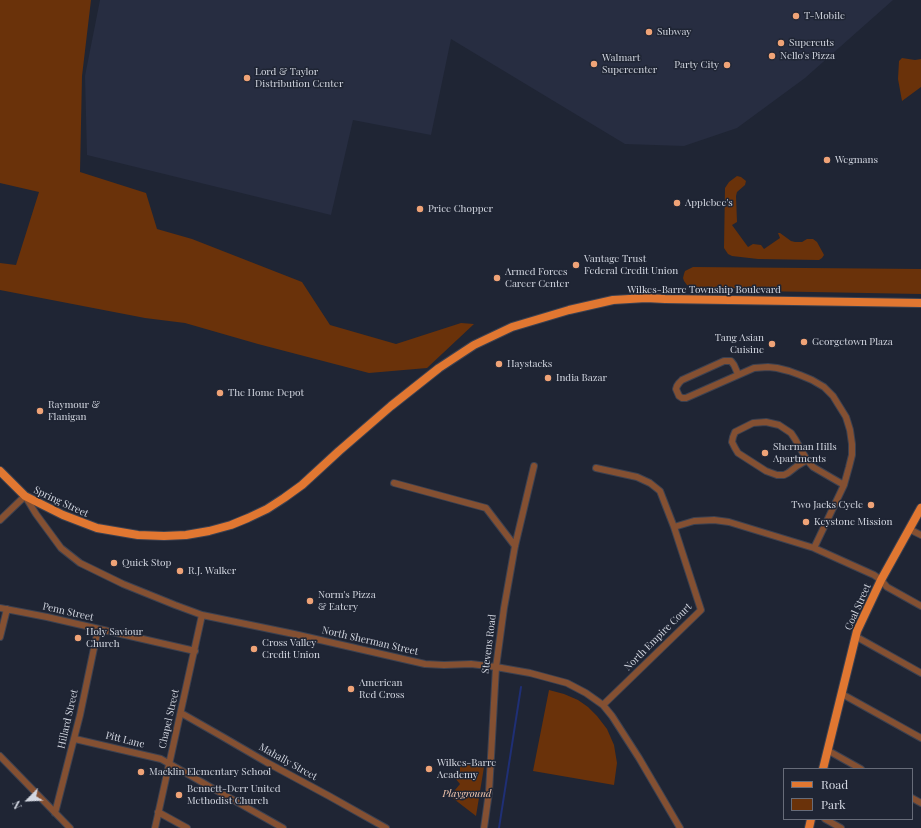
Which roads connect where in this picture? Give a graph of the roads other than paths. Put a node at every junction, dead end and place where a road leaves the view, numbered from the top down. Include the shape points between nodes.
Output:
1 (921, 303) edge
2 (738, 374) junction
3 (339, 451) joint
4 (807, 460) junction
5 (534, 466) dead end
6 (596, 468) dead end
7 (0, 471) edge
8 (394, 483) dead end
9 (844, 485) junction
10 (25, 496) junction
11 (921, 508) edge
12 (0, 520) edge
13 (674, 527) junction
14 (909, 529) junction
15 (921, 535) edge
16 (515, 546) junction
17 (814, 548) junction
18 (881, 580) junction
19 (921, 606) edge
20 (3, 608) edge
21 (202, 615) junction
22 (98, 629) junction
23 (855, 636) junction
24 (0, 637) edge
25 (195, 651) junction
26 (496, 667) junction
27 (921, 673) edge
28 (842, 694) junction
29 (603, 705) junction
30 (181, 713) junction
31 (921, 738) edge
32 (75, 739) junction
33 (827, 750) junction
34 (0, 756) edge
35 (169, 764) junction
36 (823, 768) edge
37 (859, 768) edge
38 (158, 812) junction
39 (55, 813) junction
40 (827, 820) edge
41 (70, 828) edge
42 (155, 828) edge
43 (187, 828) edge
44 (283, 828) edge
45 (386, 828) edge
46 (484, 828) edge
47 (680, 828) edge
48 (841, 828) edge

1 - 3 main road, Wilkes-Barre Township Boulevard via 646,298 613,300 569,310 512,326 474,345 439,368
2 - 2 street via 686,398 679,396 676,389 682,380 724,361 731,361
2 - 9 street via 761,367 789,370 824,387 833,396 846,417 852,444
3 - 10 main road, Spring Street via 302,485 267,509 231,525 186,535 138,535 97,528
4 - 4 street via 788,473 777,475 738,453 732,442 733,437 735,432 753,423 772,423 790,433
4 - 9 street via 813,467
5 - 16 street, Stevens Road
6 - 13 street, North Empire Court via 650,482 660,491
7 - 10 main road, Spring Street
8 - 16 street via 486,508
9 - 17 street
10 - 12 street
10 - 21 street, North Sherman Street via 60,548 80,563 123,584
11 - 14 main road, Coal Street
13 - 17 street via 714,520 729,522
13 - 29 street, North Empire Court via 701,610
14 - 15 street
14 - 18 main road, Coal Street
16 - 26 street, Stevens Road
17 - 18 street
18 - 19 street via 887,587
18 - 23 main road, Coal Street
20 - 22 street, Penn Street
20 - 24 street
21 - 25 street, Chapel Street
21 - 26 street, North Sherman Street via 425,664
22 - 25 street, Penn Street
22 - 32 street, Hillard Street
23 - 27 street
23 - 28 main road, Coal Street
25 - 30 street, Chapel Street
26 - 29 street, North Sherman Street via 567,683
26 - 46 street, Stevens Road via 489,792
28 - 31 street
28 - 33 main road, Coal Street
29 - 47 street, North Sherman Street via 624,734
30 - 35 street, Chapel Street
30 - 45 street, Mahally Street
32 - 35 street, Pitt Lane via 161,759
32 - 39 street, Hillard Street
33 - 36 main road, Coal Street
33 - 37 street
34 - 39 street
35 - 38 street, Chapel Street
35 - 44 street, Pitt Lane
38 - 42 street, Chapel Street
38 - 43 street
39 - 41 street
40 - 48 street

